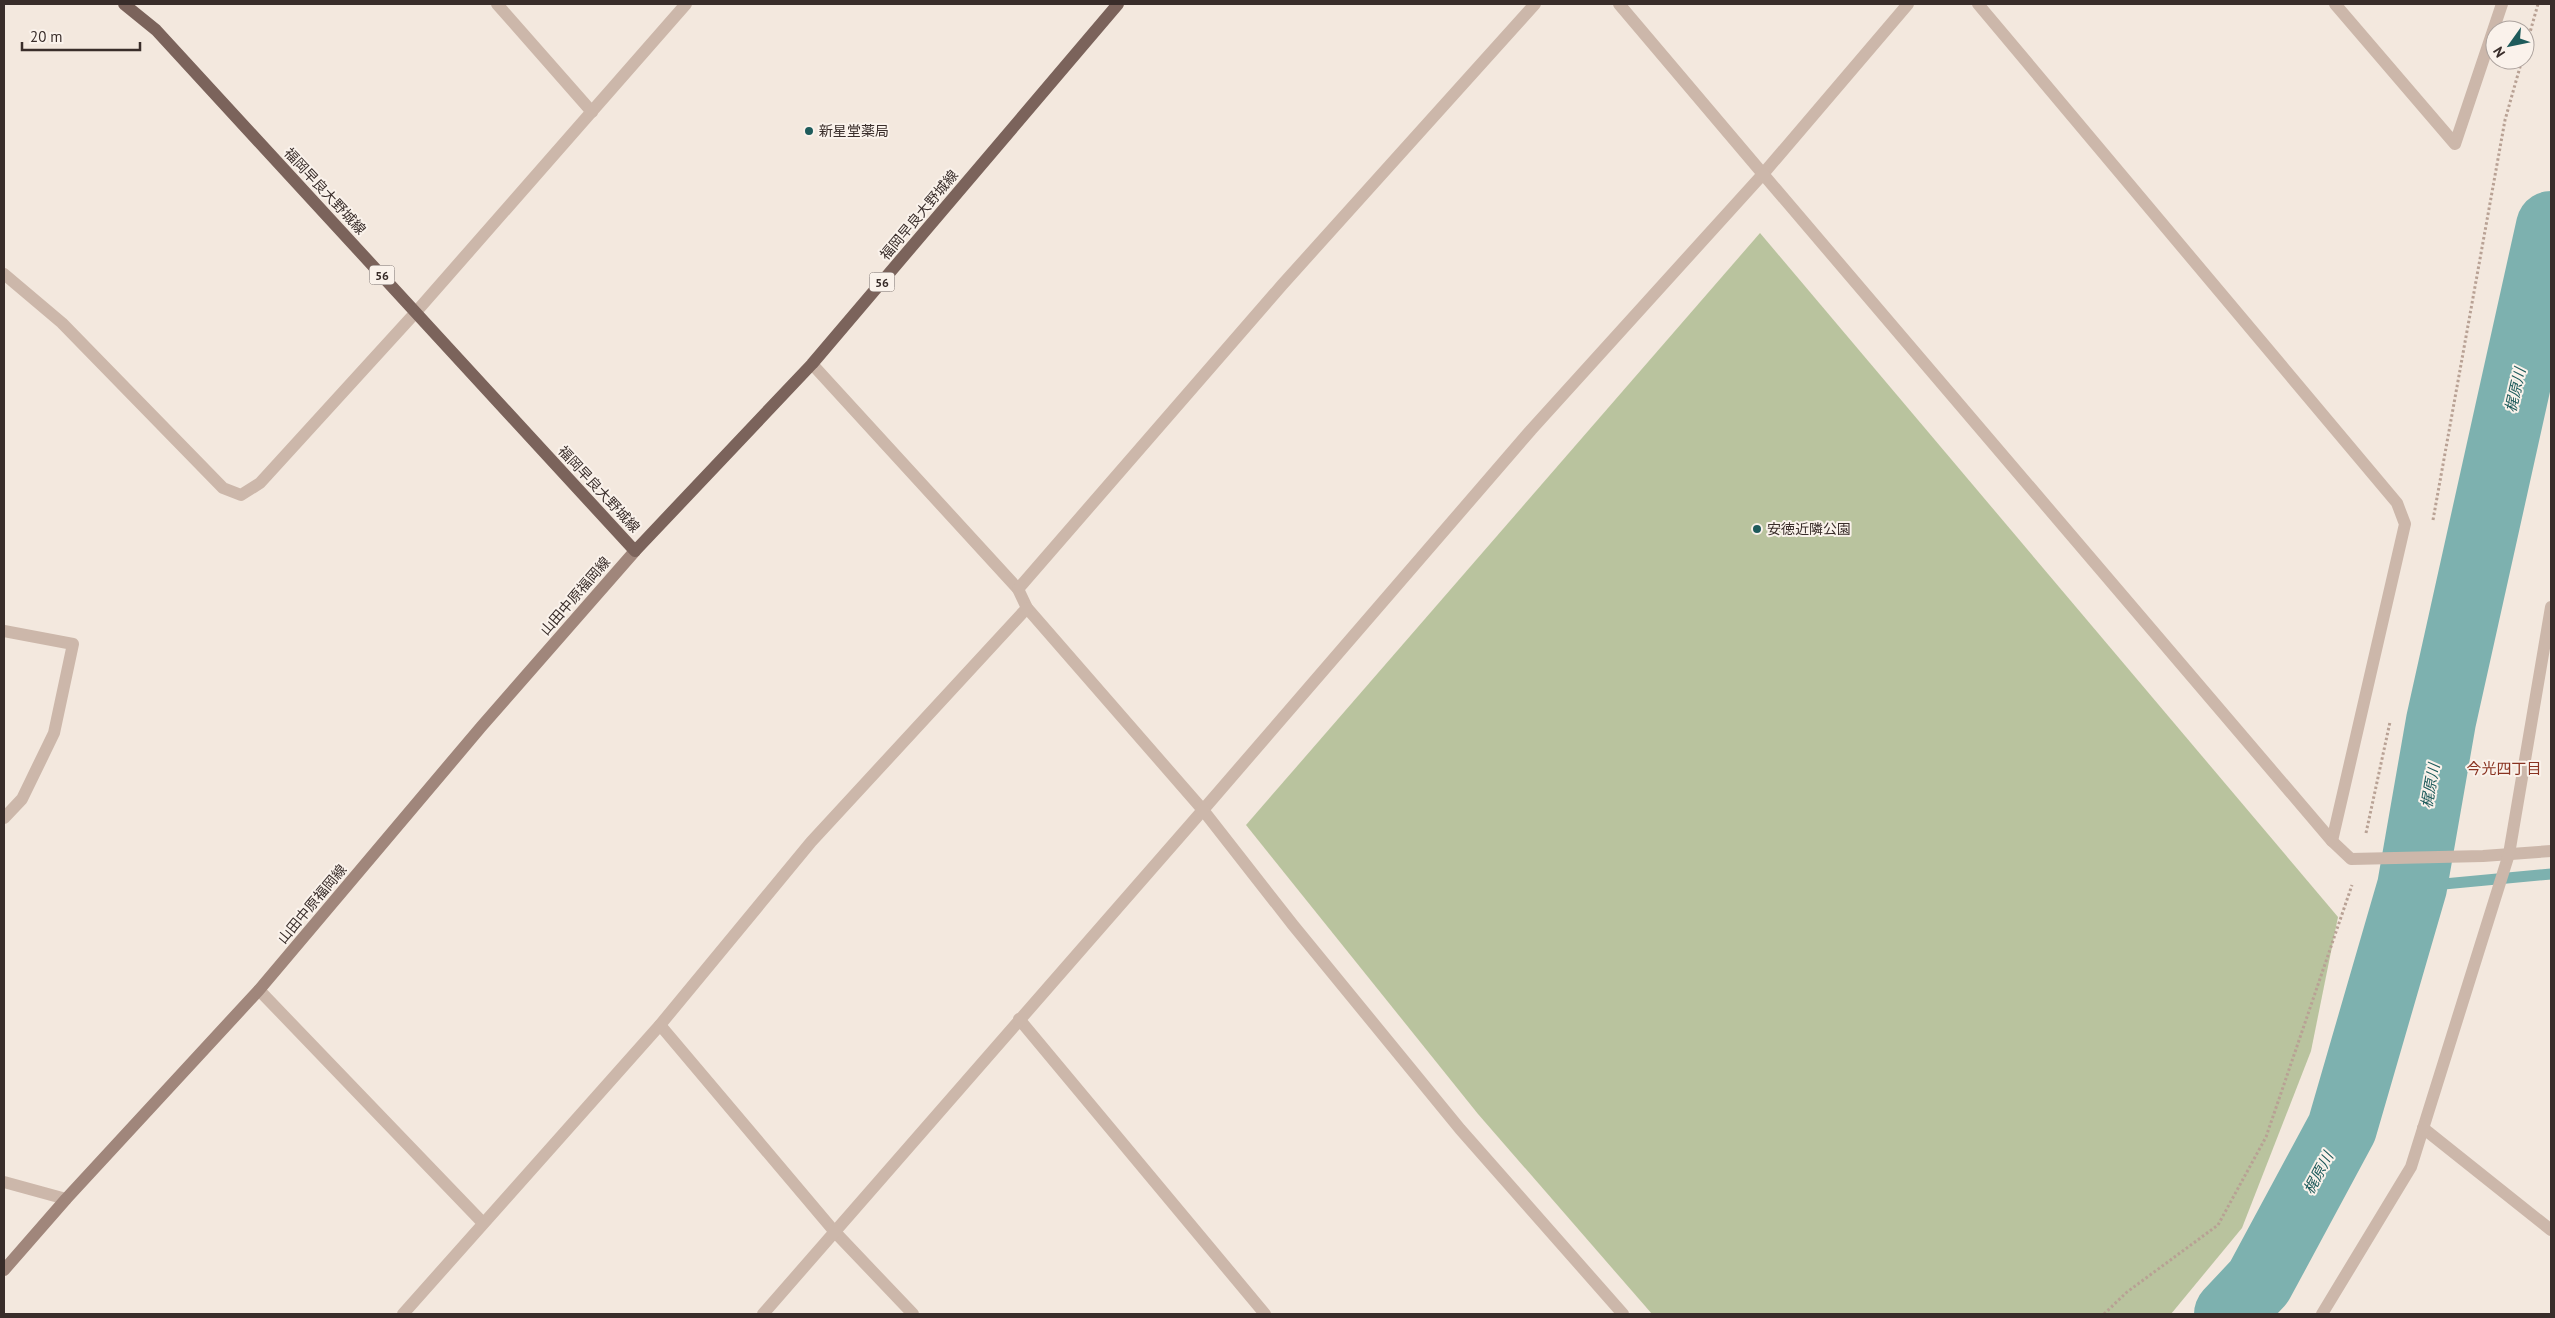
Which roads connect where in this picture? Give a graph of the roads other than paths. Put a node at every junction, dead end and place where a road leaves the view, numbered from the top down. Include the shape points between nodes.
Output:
1 (124, 4) edge
2 (497, 4) edge
3 (686, 4) edge
4 (1118, 4) edge
5 (1535, 4) edge
6 (1619, 4) edge
7 (1908, 4) edge
8 (1978, 4) edge
9 (2335, 4) edge
10 (2502, 4) edge
11 (592, 112) junction
12 (1763, 174) junction
13 (4, 274) edge
14 (416, 312) junction
15 (812, 364) junction
16 (635, 551) junction
17 (1018, 590) junction
18 (2551, 607) edge
19 (1027, 608) junction
20 (4, 631) edge
21 (1203, 810) junction
22 (4, 818) edge
23 (2332, 840) junction
24 (2551, 851) edge
25 (2510, 854) junction
26 (259, 990) junction
27 (1019, 1019) junction
28 (660, 1025) junction
29 (2423, 1128) junction
30 (4, 1182) edge
31 (66, 1199) junction
32 (483, 1223) junction
33 (834, 1230) junction
34 (2551, 1230) edge
35 (4, 1270) edge
36 (403, 1314) edge
37 (763, 1314) edge
38 (912, 1314) edge
39 (1265, 1314) edge
40 (1623, 1314) edge
41 (2322, 1314) edge

1 - 14 main road, 福岡早良大野城線 / 56 via 156,30
2 - 11 street
3 - 11 street
4 - 15 main road, 福岡早良大野城線 / 56
5 - 17 street via 1282,285
6 - 12 street
7 - 12 street
8 - 23 street via 2397,503 2405,524
9 - 10 street via 2455,144
11 - 14 street
12 - 21 street via 1531,430
12 - 23 street
13 - 14 street via 62,323 223,488 241,495 260,483
14 - 16 main road, 福岡早良大野城線 / 56
15 - 16 main road, 福岡早良大野城線 / 56
15 - 17 street
16 - 26 main road, 山田中原福岡線 via 480,727
17 - 19 street
18 - 25 street
19 - 21 street
19 - 28 street via 811,842
20 - 22 street via 73,644 54,733 22,799
21 - 27 street
21 - 40 street via 1460,1129
23 - 25 street via 2351,859 2360,860
24 - 25 street
25 - 29 street
26 - 31 main road, 山田中原福岡線
26 - 32 street
27 - 33 street
27 - 39 street
28 - 32 street
28 - 33 street
29 - 34 street
29 - 41 street via 2411,1167
30 - 31 street
31 - 35 main road, 山田中原福岡線
32 - 36 street
33 - 37 street
33 - 38 street

